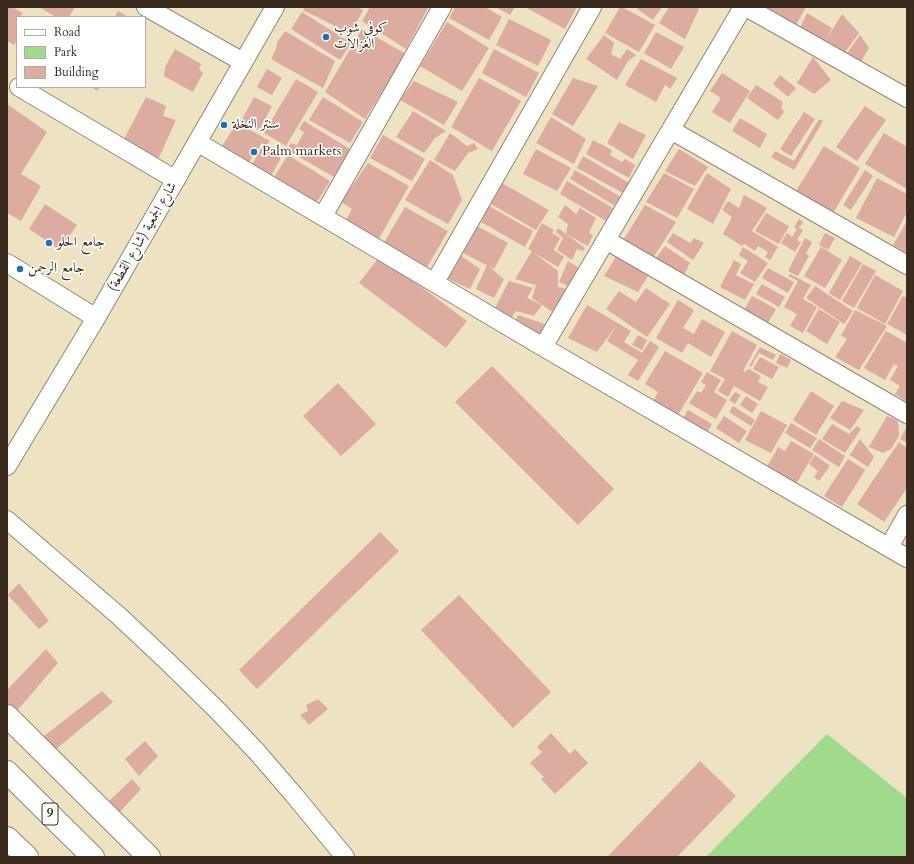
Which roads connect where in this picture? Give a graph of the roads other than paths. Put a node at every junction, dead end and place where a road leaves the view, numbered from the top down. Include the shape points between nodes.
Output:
1 (146, 7) edge
2 (275, 7) edge
3 (442, 7) edge
4 (592, 7) edge
5 (744, 7) edge
6 (243, 62) junction
7 (7, 80) edge
8 (16, 85) edge
9 (21, 88) edge
10 (907, 98) edge
11 (671, 130) junction
12 (198, 142) junction
13 (176, 180) junction
14 (322, 216) junction
15 (606, 240) junction
16 (7, 263) edge
17 (907, 265) edge
18 (435, 282) junction
19 (96, 318) junction
20 (543, 347) junction
21 (907, 414) edge
22 (7, 466) edge
23 (907, 516) edge
24 (7, 520) edge
25 (889, 547) junction
26 (907, 558) edge
27 (7, 716) edge
28 (7, 772) edge
29 (7, 838) edge
30 (147, 855) edge
31 (27, 857) edge
32 (93, 857) edge
33 (345, 857) edge

1 - 6 street
2 - 6 street, شارع الجمعية (شارع القطعة)
3 - 14 street
4 - 18 street
5 - 10 street
5 - 11 street
6 - 12 street, شارع الجمعية (شارع القطعة)
7 - 8 street
9 - 13 street
11 - 15 street
11 - 17 street
12 - 13 street, شارع الجمعية (شارع القطعة)
12 - 14 street
13 - 19 street, شارع الجمعية (شارع القطعة)
14 - 18 street
15 - 20 street
15 - 21 street
16 - 19 street
18 - 20 street
19 - 22 street, شارع الجمعية (شارع القطعة)
20 - 25 street
23 - 25 street
24 - 33 street via 119,616 212,705 285,784
25 - 26 street
27 - 30 main road
28 - 32 main road, 9
29 - 31 main road

